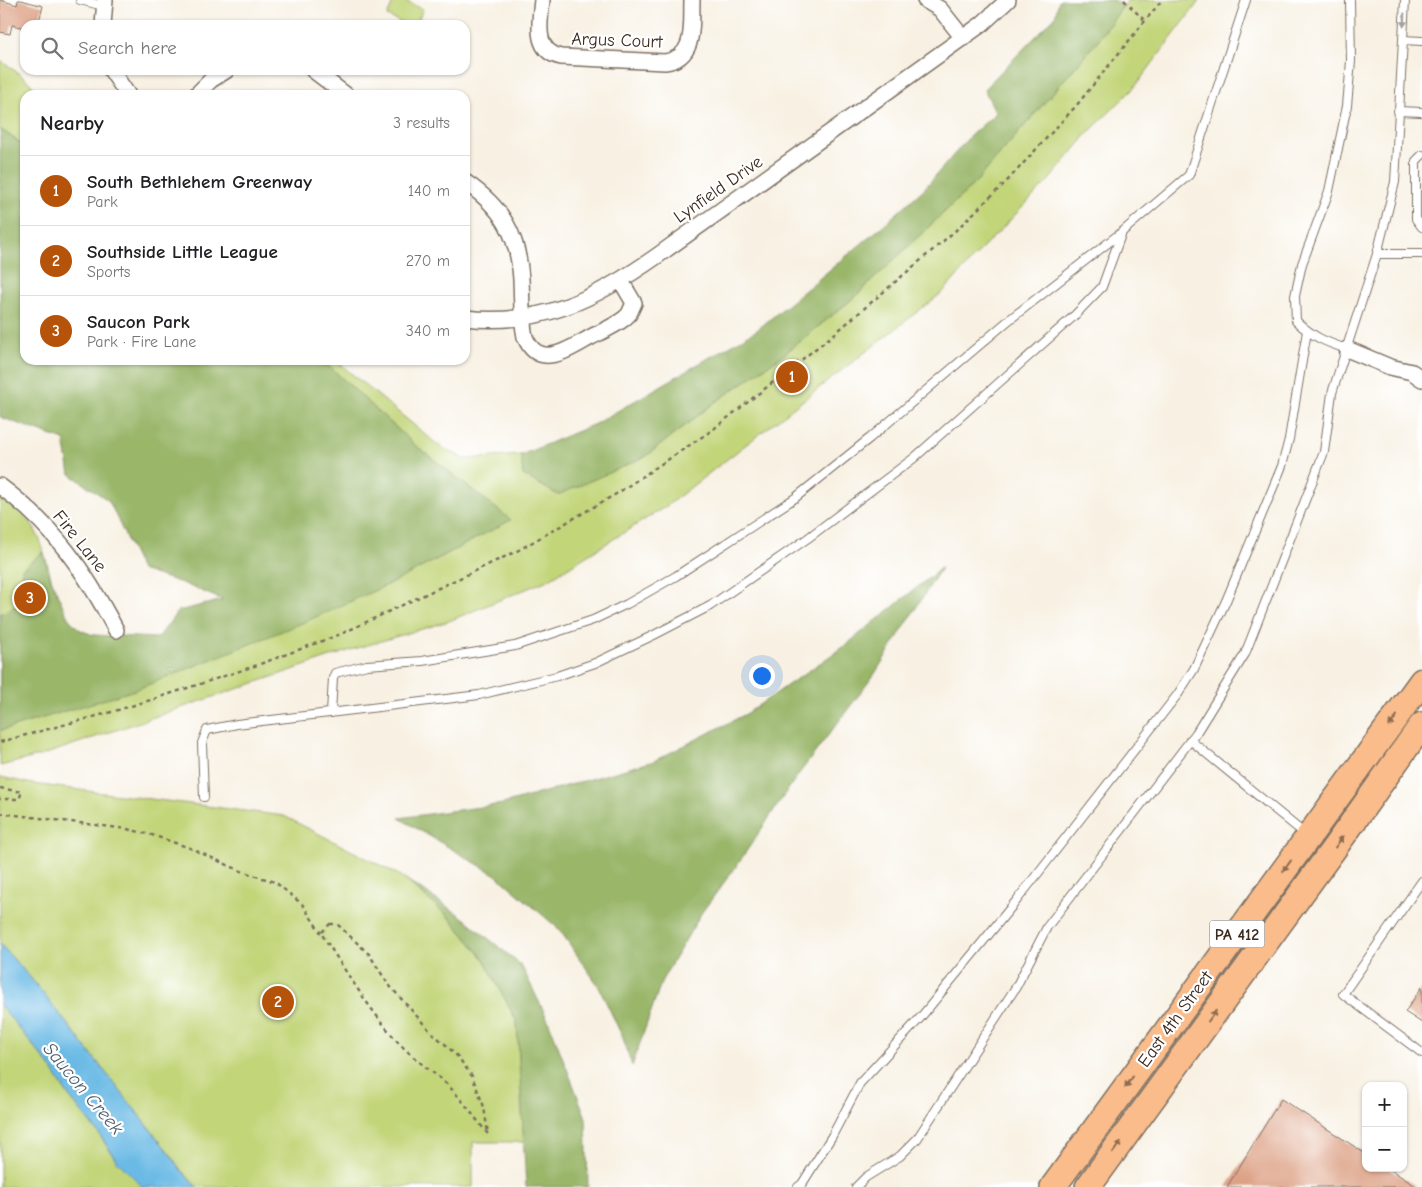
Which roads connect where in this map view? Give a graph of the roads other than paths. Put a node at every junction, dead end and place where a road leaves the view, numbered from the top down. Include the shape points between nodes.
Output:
1 (80, 0) edge
2 (542, 0) edge
3 (692, 0) edge
4 (1008, 0) edge
5 (1246, 0) edge
6 (1350, 0) edge
7 (1405, 0) edge
8 (928, 1) edge
9 (105, 3) edge
10 (103, 20) edge
11 (967, 35) junction
12 (1403, 40) junction
13 (1422, 41) edge
14 (115, 75) edge
15 (219, 75) edge
16 (320, 75) edge
17 (125, 90) edge
18 (201, 90) edge
19 (339, 90) edge
20 (1398, 111) junction
21 (1422, 112) edge
22 (1422, 155) edge
23 (470, 186) edge
24 (1422, 227) edge
25 (1122, 232) junction
26 (1378, 254) junction
27 (1422, 254) edge
28 (621, 281) junction
29 (470, 318) edge
30 (522, 318) junction
31 (1307, 331) junction
32 (1347, 349) junction
33 (1419, 373) edge
34 (0, 486) edge
35 (116, 630) dead end
36 (1422, 682) edge
37 (331, 713) junction
38 (1422, 724) edge
39 (1190, 740) junction
40 (204, 797) dead end
41 (1308, 837) junction
42 (1422, 881) edge
43 (1422, 1053) edge
44 (798, 1187) edge
45 (856, 1187) edge
46 (1053, 1187) edge
47 (1088, 1187) edge

1 - 9 lane
2 - 3 street, Argus Court via 540,37 551,54 665,62 681,56 688,46
4 - 11 street, Lynfield Drive
5 - 25 lane via 1188,175
6 - 31 lane via 1351,61 1342,135 1329,191 1302,264 1295,296 1296,321
7 -> 12 lane
8 - 11 street
9 - 10 street
11 - 28 street, Lynfield Drive
12 - 13 lane
12 - 20 lane
14 - 17 street
15 - 18 street
16 - 19 street
20 - 21 lane
20 - 26 lane via 1395,182
22 - 24 lane via 1416,161 1416,219
23 - 30 street via 498,210 514,239
25 - 37 lane via 1102,286 1074,316 914,458 808,538 710,606 595,662 557,676 479,695
25 - 37 lane via 1009,320 794,498 676,576 593,620 515,646 335,672
26 - 27 lane
26 - 32 lane
28 - 30 street, Lynfield Drive via 568,307
28 - 30 street via 634,303 629,314 620,322 562,352 549,356 532,350 525,337
29 - 30 street, Lynfield Drive
31 - 32 lane
31 - 44 lane via 1282,466 1194,669 1178,694 1016,900 921,1017 860,1083 832,1136
32 - 33 street via 1390,367
32 - 39 lane via 1332,393 1324,452 1245,654
34 - 35 street, Fire Lane via 36,516 61,544 97,594
36 -> 41 highway, East 4th Street / PA 412
37 - 40 lane via 207,730 202,743
47 -> 38 highway, East 4th Street / PA 412
39 - 41 lane
39 - 45 lane via 1047,927 1016,987 917,1139 900,1156
41 -> 46 highway, East 4th Street / PA 412
42 - 43 lane via 1343,994

